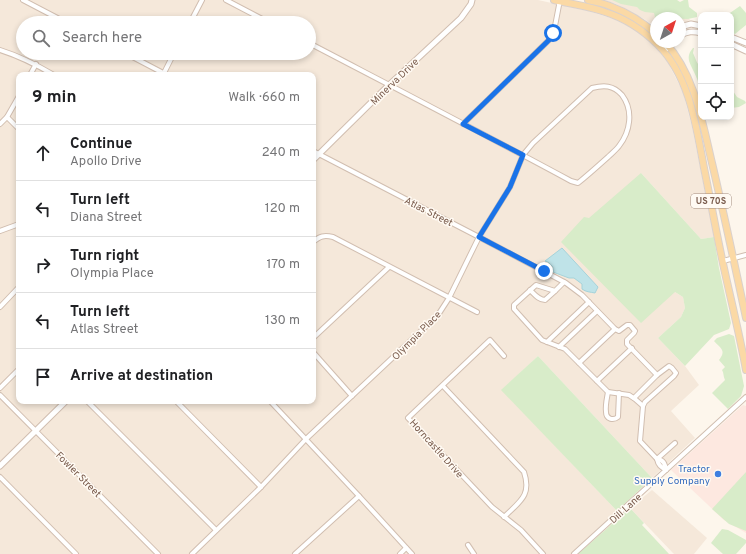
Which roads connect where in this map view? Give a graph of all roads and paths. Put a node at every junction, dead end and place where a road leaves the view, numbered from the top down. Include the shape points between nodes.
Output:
1 (23, 0) edge
2 (202, 0) edge
3 (226, 0) edge
4 (472, 0) edge
5 (558, 0) edge
6 (588, 0) edge
7 (54, 16) edge
8 (194, 16) edge
9 (257, 16) edge
10 (686, 25) edge
11 (698, 25) edge
12 (650, 28) edge
13 (686, 32) edge
14 (698, 32) edge
15 (650, 36) edge
16 (734, 38) edge
17 (746, 43) edge
18 (734, 45) edge
19 (316, 47) edge
20 (662, 48) edge
21 (666, 48) edge
22 (672, 48) edge
23 (0, 50) edge
24 (664, 51) junction
25 (746, 51) edge
26 (16, 56) edge
27 (26, 60) edge
28 (138, 60) edge
29 (171, 60) edge
30 (36, 64) junction
31 (32, 72) edge
32 (49, 72) edge
33 (161, 72) edge
34 (166, 72) edge
35 (389, 85) junction
36 (16, 101) edge
37 (7, 117) junction
38 (0, 124) edge
39 (463, 124) junction
40 (16, 126) edge
41 (316, 152) edge
42 (319, 154) junction
43 (523, 155) junction
44 (316, 157) edge
45 (16, 225) edge
46 (0, 231) edge
47 (479, 237) junction
48 (316, 240) edge
49 (746, 255) edge
50 (733, 258) junction
51 (722, 261) junction
52 (389, 267) junction
53 (564, 282) junction
54 (16, 290) edge
55 (530, 290) junction
56 (555, 291) junction
57 (449, 298) junction
58 (589, 302) junction
59 (0, 307) edge
60 (597, 311) junction
61 (477, 312) dead end
62 (746, 318) edge
63 (615, 329) junction
64 (316, 335) edge
65 (547, 342) junction
66 (559, 347) junction
67 (632, 348) junction
68 (316, 355) edge
69 (504, 356) dead end
70 (579, 363) junction
71 (746, 370) edge
72 (16, 372) edge
73 (657, 375) junction
74 (597, 381) junction
75 (443, 386) junction
76 (0, 388) edge
77 (608, 392) junction
78 (619, 394) junction
79 (0, 395) edge
80 (352, 396) junction
81 (746, 397) edge
82 (634, 398) junction
83 (63, 404) edge
84 (90, 404) edge
85 (179, 404) edge
86 (273, 404) edge
87 (643, 406) junction
88 (35, 430) junction
89 (306, 439) junction
90 (675, 443) dead end
91 (657, 459) junction
92 (0, 466) edge
93 (666, 470) junction
94 (0, 477) edge
95 (261, 487) junction
96 (359, 496) junction
97 (504, 517) junction
98 (216, 530) junction
99 (468, 545) dead end
100 (406, 548) junction
101 (76, 554) edge
102 (158, 554) edge
103 (192, 554) edge
104 (295, 554) edge
105 (400, 554) edge
106 (412, 554) edge
107 (474, 554) edge
108 (543, 554) edge
109 (574, 554) edge

1 - 7 street
2 - 8 street
3 - 9 street
4 - 35 street, Minerva Drive via 461,18
5 - 15 main road, US 70S via 605,12
5 - 39 street via 555,26 549,40
6 - 12 main road via 610,6
10 - 11 street
13 - 14 street
16 - 17 street
18 - 25 street
19 - 35 street
20 - 24 main road, US 70S
21 - 24 street
22 - 50 main road, US 70S via 689,80 696,100
23 - 26 street
24 - 51 main road, US 70S via 681,78 688,97
27 - 30 street
28 - 33 street
29 - 34 street
30 - 31 street
30 - 32 street
35 - 39 street
35 - 42 street, Minerva Drive
36 - 37 street
37 - 38 street
37 - 40 street
39 - 43 street
41 - 42 street, Atlas Street
42 - 44 street, Minerva Drive
42 - 47 street, Atlas Street
43 - 43 street, Olympia Place via 592,88 600,85 611,87 625,100 629,117 627,131 618,147 578,183
43 - 47 street, Olympia Place via 510,187
45 - 46 street
47 - 53 street, Atlas Street
47 - 57 street, Olympia Place
48 - 52 street via 325,236 333,237
49 - 50 street
50 - 51 street
50 - 62 main road, US 70S
51 - 71 main road, US 70S
52 - 57 street
52 - 64 street
53 - 56 street
53 - 58 street, Atlas Street
54 - 59 street
55 - 56 street via 536,285
55 - 56 street via 542,300
55 - 65 street via 514,305 514,309 542,340
57 - 61 street
57 - 80 street, Olympia Place via 438,315
58 - 60 street, Atlas Street
58 - 65 street
60 - 63 street, Atlas Street
60 - 66 street
63 - 67 street via 619,332 630,325 635,330 627,340 627,344
63 - 70 street
65 - 66 street
66 - 70 street via 565,349
67 - 73 street
67 - 74 street
68 - 80 street
69 - 75 street, Horncastle Drive via 490,340
70 - 74 street
72 - 76 street
73 - 82 street
73 - 87 street via 669,366 676,373
74 - 77 street
75 - 97 street via 524,472 527,485 524,498
75 - 97 street, Horncastle Drive via 408,418
77 - 78 street
77 - 78 street via 606,412 607,417 613,420 618,417
78 - 82 street
79 - 88 street, Fowler Street
80 - 89 street, Olympia Place
81 - 93 street, Dill Lane
82 - 87 street
83 - 88 street
84 - 98 street
85 - 95 street
86 - 89 street
87 - 91 street via 640,441
88 - 92 street
88 - 102 street, Fowler Street
89 - 95 street, Olympia Place
89 - 96 street
90 - 91 street
91 - 93 street via 665,463
93 - 109 street, Dill Lane
94 - 101 street
95 - 98 street, Olympia Place
96 - 100 street
96 - 104 street
97 - 108 street, Horncastle Drive via 521,530
98 - 103 street, Olympia Place
99 - 107 street
100 - 105 street
100 - 106 street

